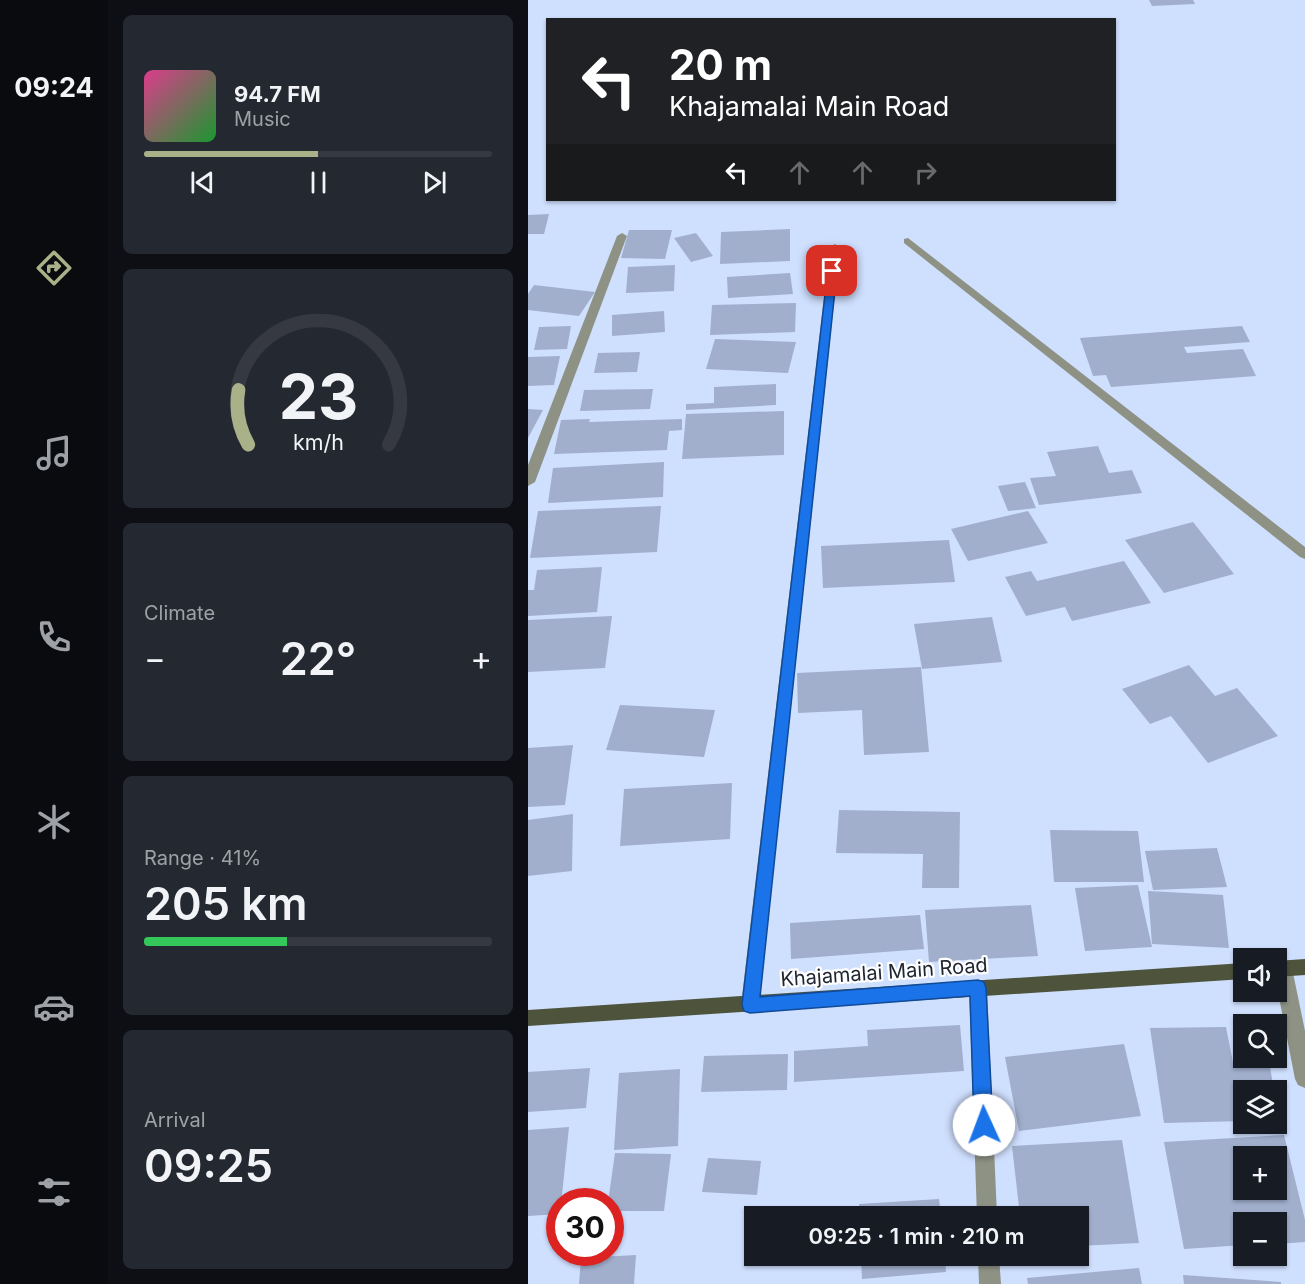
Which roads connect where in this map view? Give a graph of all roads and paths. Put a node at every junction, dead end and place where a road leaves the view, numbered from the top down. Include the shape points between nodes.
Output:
1 (621, 236) dead end
2 (908, 241) dead end
3 (835, 247) dead end
4 (528, 482) edge
5 (1305, 554) edge
6 (1305, 967) edge
7 (1287, 968) edge
8 (1233, 972) edge
9 (978, 988) junction
10 (1287, 1000) edge
11 (750, 1005) junction
12 (528, 1018) edge
13 (1305, 1079) edge
14 (987, 1206) edge
15 (989, 1266) edge
16 (990, 1284) edge

1 - 4 street
2 - 5 street
3 - 11 street
6 - 7 main road
8 - 9 main road, Khajamalai Main Road
9 - 11 main road, Khajamalai Main Road
9 - 14 street
10 - 13 street
11 - 12 main road, Khajamalai Main Road
15 - 16 street

